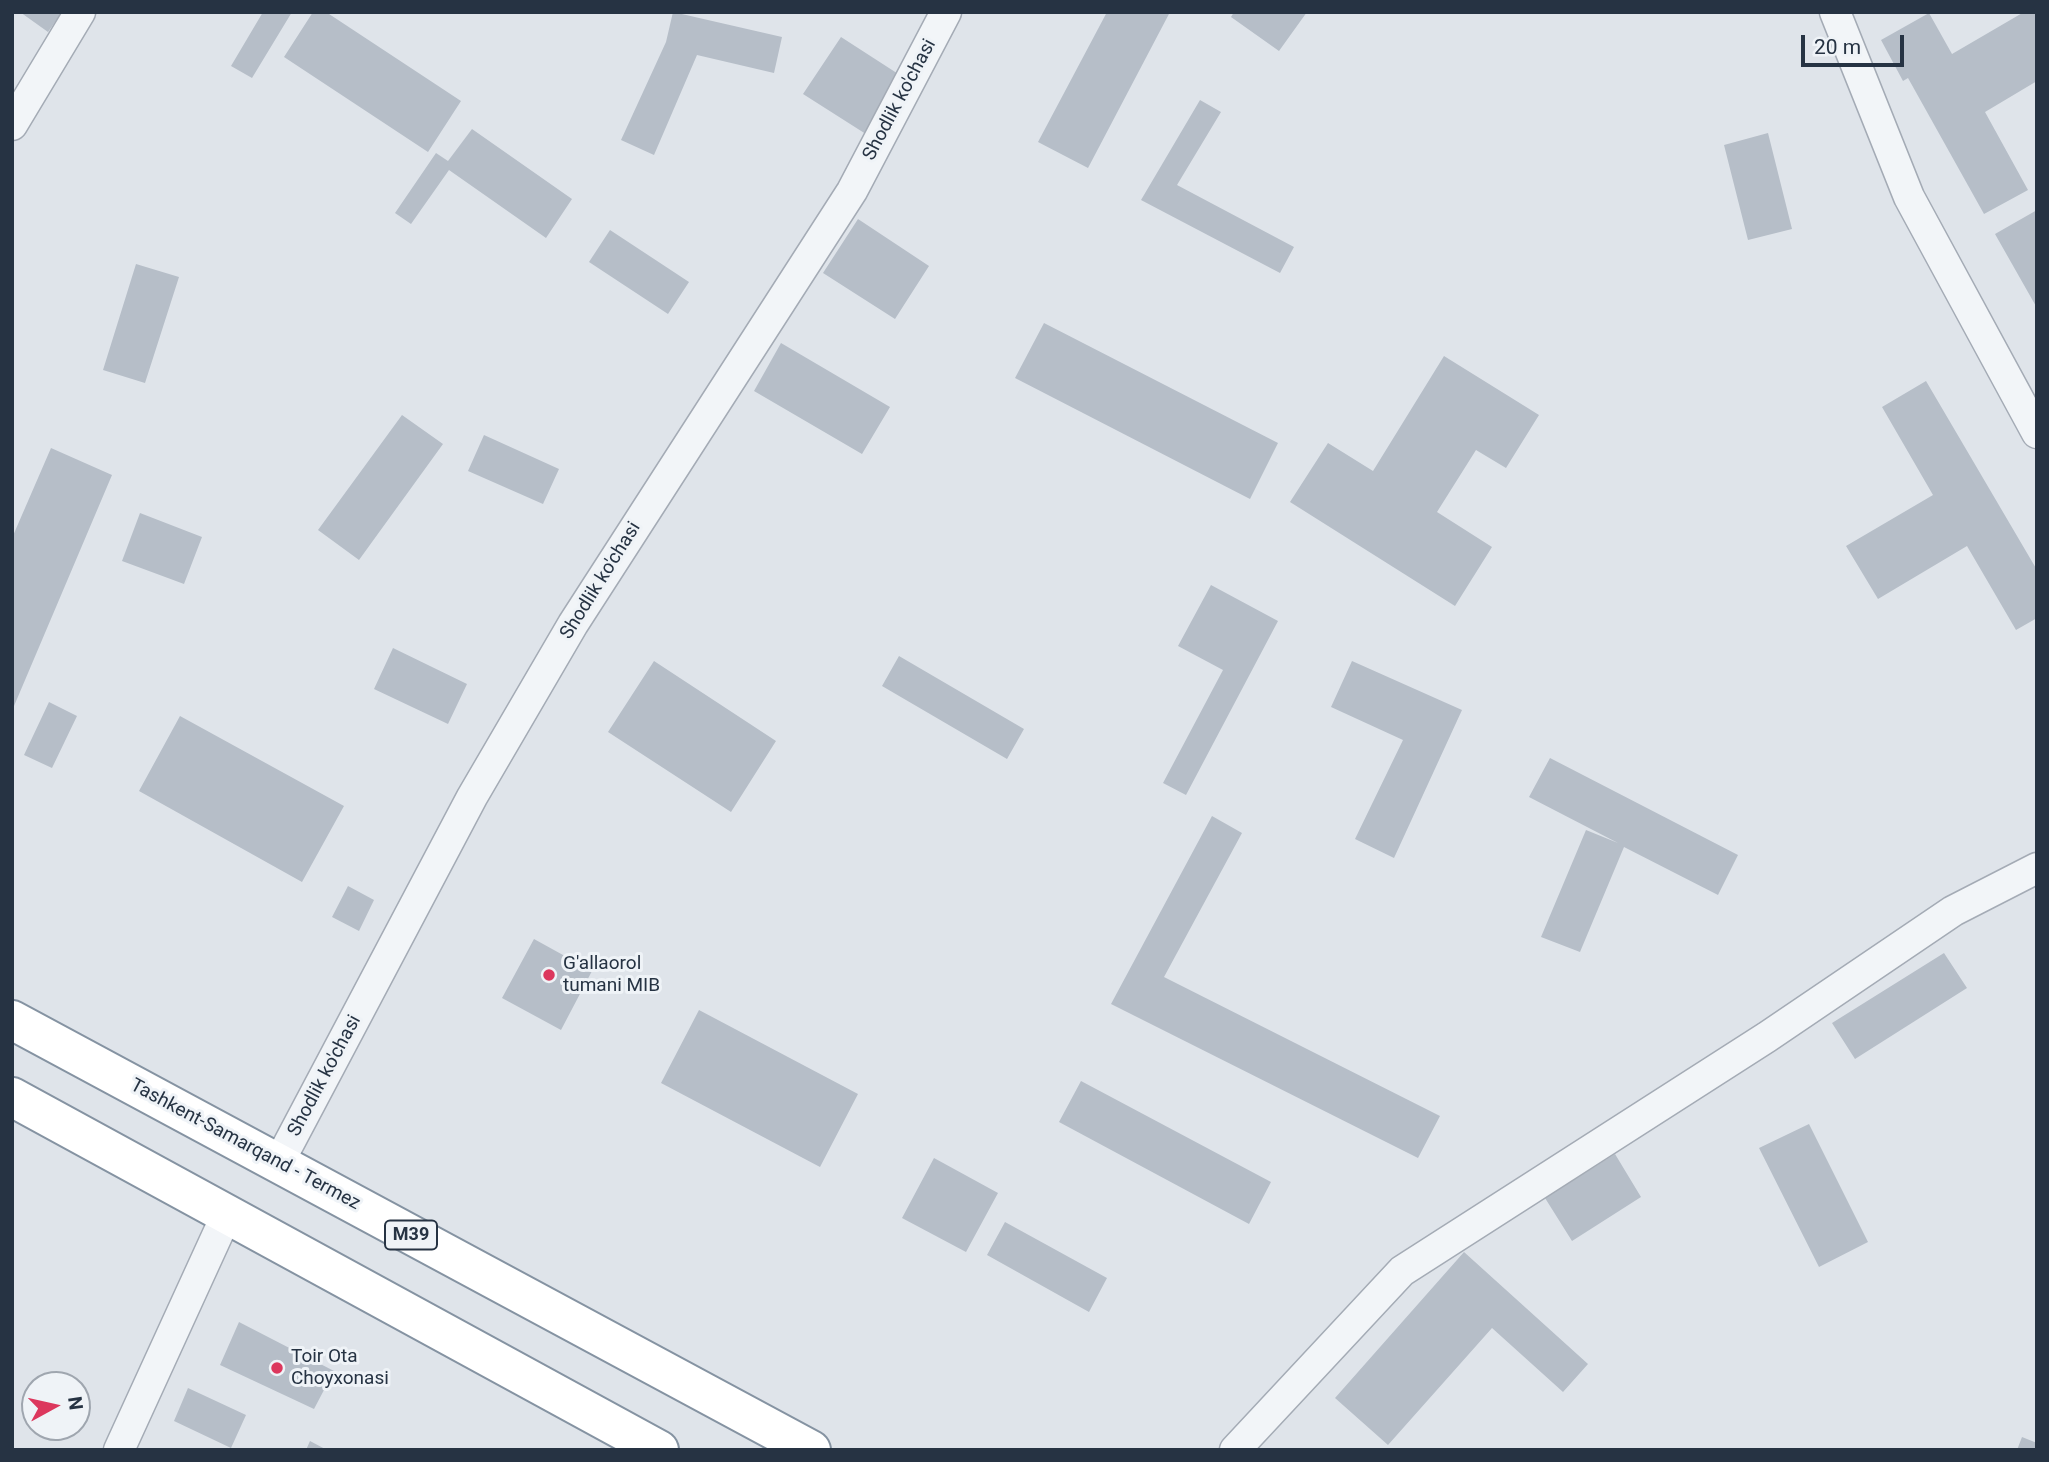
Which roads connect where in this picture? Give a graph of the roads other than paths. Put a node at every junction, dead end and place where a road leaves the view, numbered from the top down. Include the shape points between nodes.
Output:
1 (80, 12) edge
2 (946, 12) edge
3 (1835, 12) edge
4 (12, 125) edge
5 (2037, 433) edge
6 (2037, 868) edge
7 (12, 1020) edge
8 (12, 1097) edge
9 (278, 1164) junction
10 (227, 1214) junction
11 (119, 1450) edge
12 (659, 1450) edge
13 (811, 1450) edge
14 (1236, 1450) edge

1 - 4 street
2 - 9 street, Shodlik ko'chasi via 852,191 573,624 472,797
3 - 5 street via 1909,197
6 - 14 street via 1953,911 1767,1037 1402,1271
7 - 9 highway, Tashkent-Samarqand - Termez / M39
8 - 10 highway
9 - 13 highway, Tashkent-Samarqand - Termez / M39
10 - 11 street
10 - 12 highway

